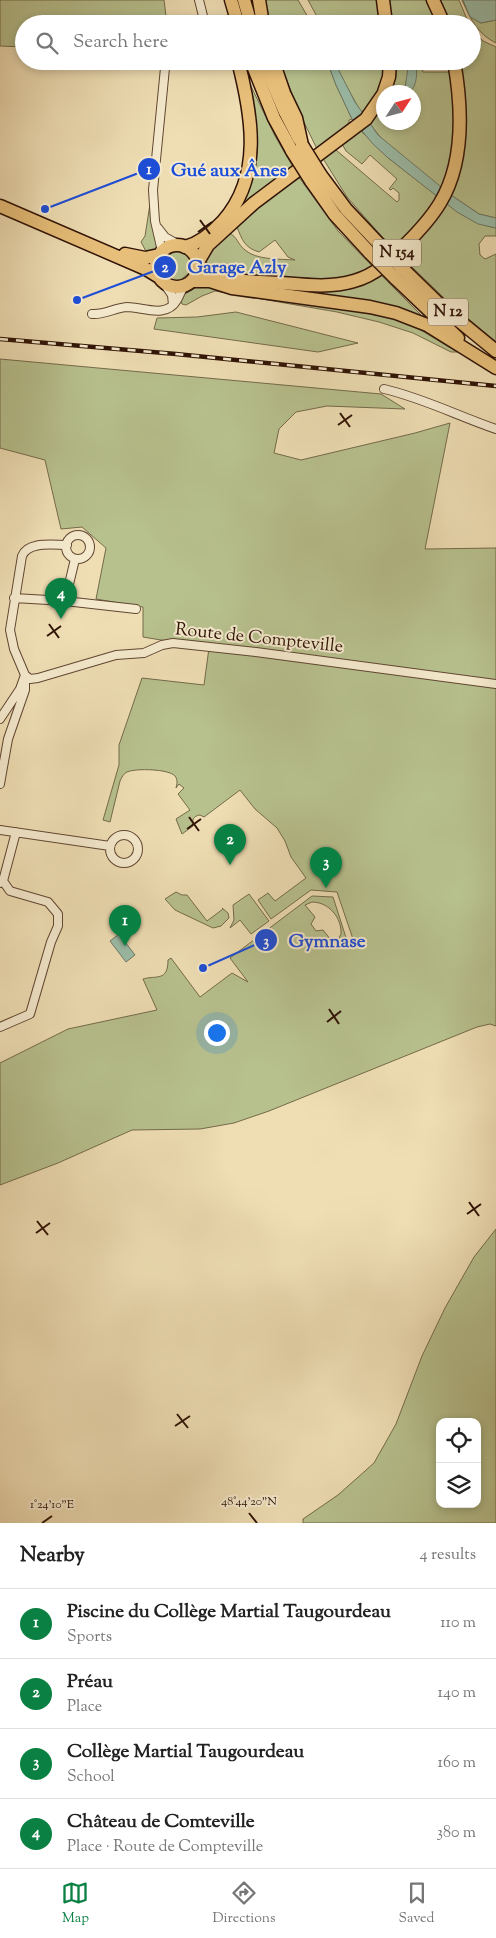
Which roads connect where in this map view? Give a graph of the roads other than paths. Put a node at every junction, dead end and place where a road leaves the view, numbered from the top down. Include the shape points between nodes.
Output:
1 (199, 0) edge
2 (224, 0) edge
3 (231, 0) edge
4 (244, 0) edge
5 (259, 0) edge
6 (383, 0) edge
7 (433, 0) edge
8 (203, 15) edge
9 (227, 15) edge
10 (235, 15) edge
11 (248, 15) edge
12 (262, 15) edge
13 (385, 15) edge
14 (440, 15) edge
15 (165, 70) edge
16 (240, 70) edge
17 (255, 70) edge
18 (267, 70) edge
19 (276, 70) edge
20 (389, 70) edge
21 (455, 70) edge
22 (386, 85) edge
23 (376, 105) edge
24 (297, 148) junction
25 (316, 177) junction
26 (0, 200) edge
27 (0, 206) edge
28 (155, 221) junction
29 (182, 246) junction
30 (160, 254) junction
31 (198, 264) junction
32 (399, 274) junction
33 (161, 279) junction
34 (188, 284) junction
35 (174, 304) junction
36 (92, 314) dead end
37 (496, 351) edge
38 (476, 355) junction
39 (496, 368) edge
40 (384, 389) dead end
41 (496, 429) edge
42 (66, 545) junction
43 (75, 559) junction
44 (14, 598) junction
45 (64, 601) junction
46 (136, 609) dead end
47 (24, 675) junction
48 (496, 684) edge
49 (0, 719) edge
50 (0, 784) edge
51 (0, 830) edge
52 (16, 832) junction
53 (110, 846) dead end
54 (2, 882) edge
55 (0, 1027) edge

1 - 8 street
2 - 9 main road
3 - 10 main road
4 - 11 main road
5 - 12 main road
6 - 13 main road
7 - 14 main road
15 - 28 street via 153,190
16 - 29 main road via 252,138 246,179 237,202 224,220 202,239
17 - 24 main road, N 12 via 274,118
18 - 24 main road, N 12
19 - 24 main road via 296,118
20 - 22 main road
21 - 31 main road, N 154 via 459,109 453,175 433,214 381,268 360,279 324,285 236,280 216,275
23 - 31 main road via 355,128 254,203 208,245
24 - 25 main road, N 12, bridge
25 - 32 main road, N 12, bridge via 379,244
25 - 32 main road, N 12, bridge via 336,215 370,254
26 - 30 main road via 124,254 145,258
27 - 33 main road via 146,269
28 - 29 street via 165,237
28 - 30 street
29 - 30 main road via 168,247
29 - 31 main road via 194,253
30 - 33 main road via 156,266
31 - 34 main road via 197,273
32 - 37 main road, N 12
32 - 38 main road, N 12
33 - 34 main road via 173,287
33 - 35 street
34 - 35 street
34 - 38 main road via 210,282 391,312 426,325
35 - 36 street via 162,310 126,307
38 - 39 main road, N 12
40 - 41 street via 424,400
42 - 43 street via 69,555
42 - 43 street via 76,535 88,540 91,549 88,555
42 - 44 street via 33,546 24,551
43 - 45 street
44 - 45 street
44 - 47 street via 10,635
45 - 46 street
47 - 48 street, Route de Compteville via 38,678 116,655 144,653 173,643
47 - 49 street via 20,690
47 - 50 street via 23,699 8,738
51 - 52 street
52 - 53 street
52 - 54 street
54 - 55 street via 10,891 48,902 58,914 58,926 30,1014

